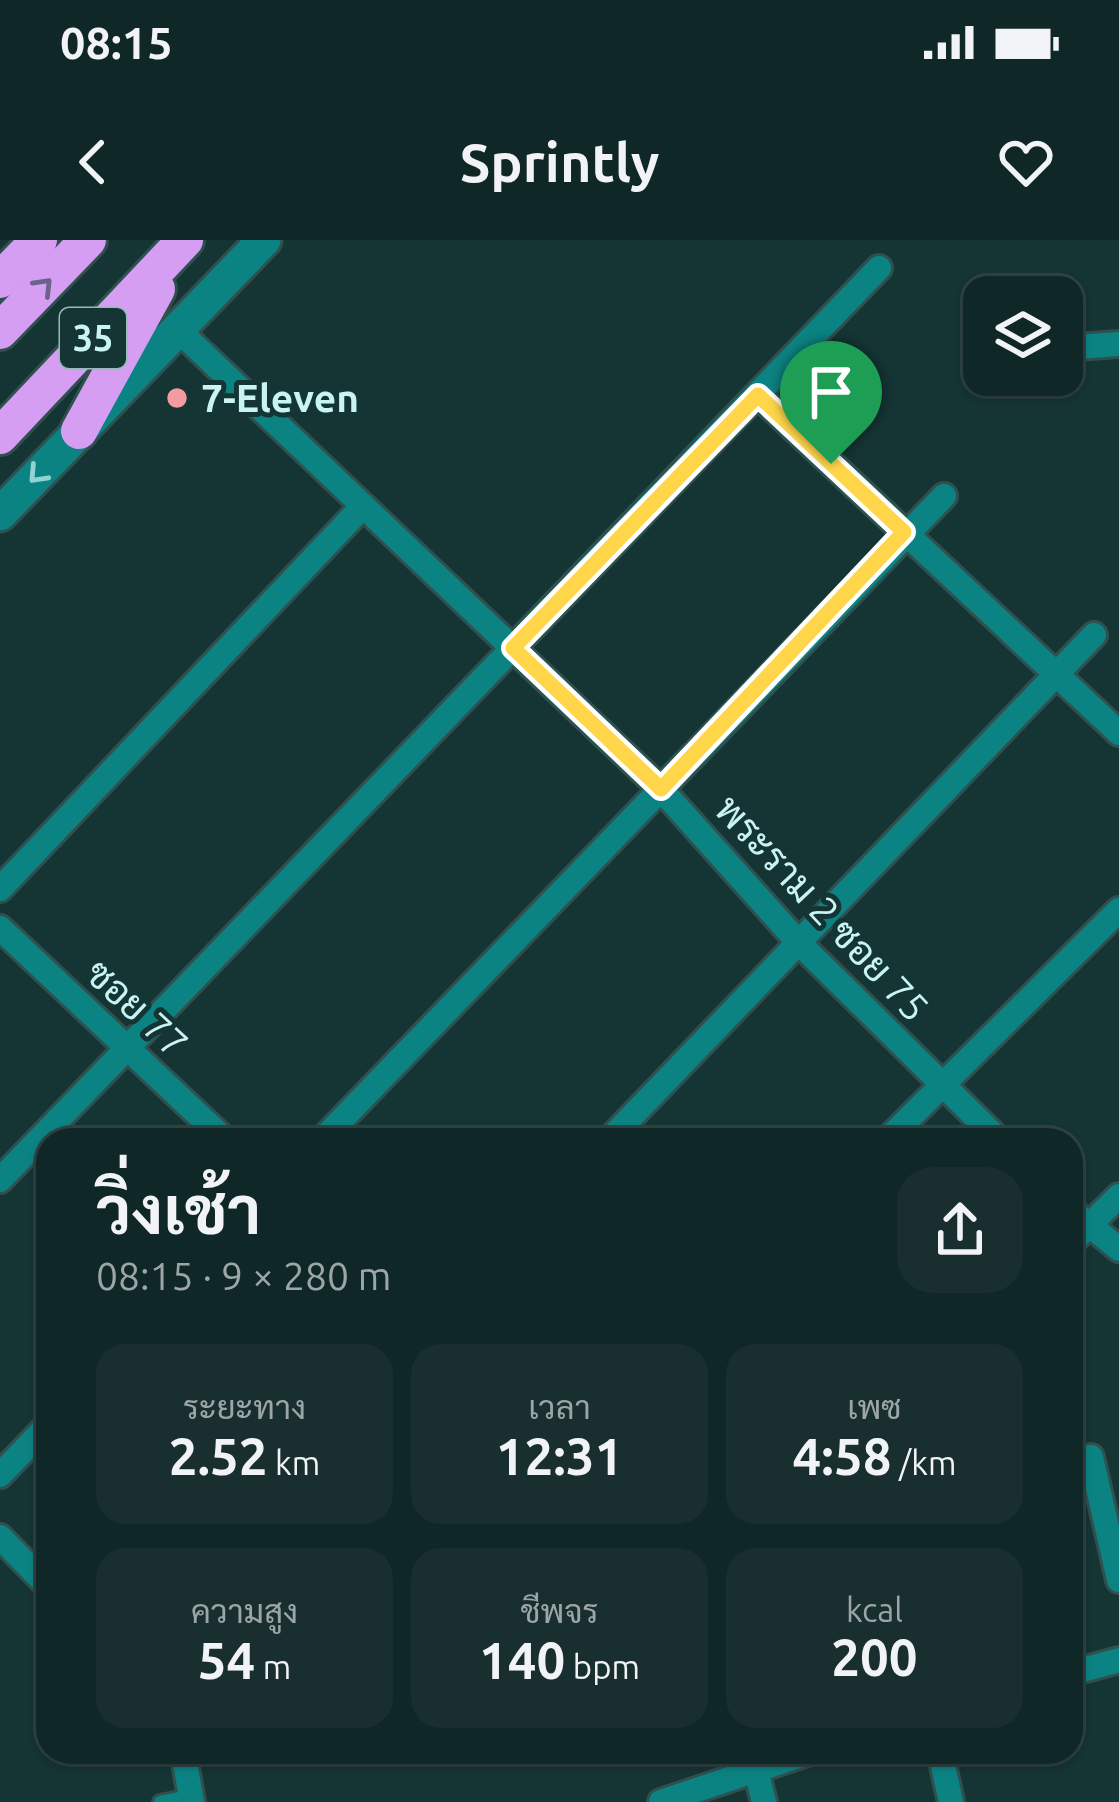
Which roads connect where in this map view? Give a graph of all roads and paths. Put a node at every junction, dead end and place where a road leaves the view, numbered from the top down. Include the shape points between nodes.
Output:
1 (14, 240) edge
2 (39, 240) edge
3 (88, 240) edge
4 (264, 240) edge
5 (173, 241) edge
6 (0, 256) edge
7 (880, 268) dead end
8 (0, 280) edge
9 (176, 328) junction
10 (0, 332) edge
11 (1119, 344) edge
12 (1083, 347) edge
13 (758, 395) junction
14 (0, 399) edge
15 (79, 431) junction
16 (0, 436) edge
17 (944, 496) dead end
18 (363, 506) junction
19 (0, 514) edge
20 (904, 532) junction
21 (1094, 635) dead end
22 (513, 648) junction
23 (1056, 674) junction
24 (1119, 733) edge
25 (661, 789) junction
26 (0, 889) edge
27 (1119, 910) edge
28 (0, 928) edge
29 (798, 942) junction
30 (127, 1048) junction
31 (940, 1083) junction
32 (50, 1128) edge
33 (211, 1128) edge
34 (334, 1128) edge
35 (620, 1128) edge
36 (898, 1128) edge
37 (987, 1128) edge
38 (36, 1143) edge
39 (0, 1180) edge
40 (1119, 1196) edge
41 (1083, 1222) edge
42 (1083, 1229) edge
43 (1119, 1249) edge
44 (36, 1437) edge
45 (1091, 1457) dead end
46 (0, 1474) edge
47 (0, 1537) edge
48 (36, 1574) edge
49 (1119, 1580) edge
50 (1119, 1660) edge
51 (1083, 1670) edge
52 (185, 1764) edge
53 (774, 1764) edge
54 (943, 1764) edge
55 (756, 1770) junction
56 (191, 1799) edge
57 (160, 1802) edge
58 (661, 1802) edge
59 (764, 1802) edge
60 (951, 1802) edge

1 - 6 highway
2 - 8 highway
10 -> 3 highway
4 - 9 main road, 35
5 - 14 highway
5 - 15 highway
5 - 16 highway, 35
7 - 13 street
9 - 15 main road, 35
9 - 18 street, พระราม 2 ซอย 75
11 - 12 street
13 - 20 street
13 - 22 street
15 -> 19 main road, 35
17 - 20 street
18 - 22 street, พระราม 2 ซอย 75
18 - 26 street
20 - 23 street
20 - 25 street
21 - 23 street
22 - 25 street, พระราม 2 ซอย 75
22 - 30 street
23 - 24 street
23 - 29 street
25 - 29 street, พระราม 2 ซอย 75
25 - 34 street
27 - 31 street
28 - 30 street, ซอย 77
29 - 31 street, พระราม 2 ซอย 75
29 - 35 street
30 - 32 street
30 - 33 street, ซอย 77
31 - 36 street
31 - 37 street, พระราม 2 ซอย 75
38 - 39 street
40 - 41 street
42 - 43 street
44 - 46 street
45 - 49 street
47 - 48 street
50 - 51 street
52 - 56 street
53 - 55 street
54 - 60 street
55 - 58 street
55 - 59 street
56 - 57 lane

